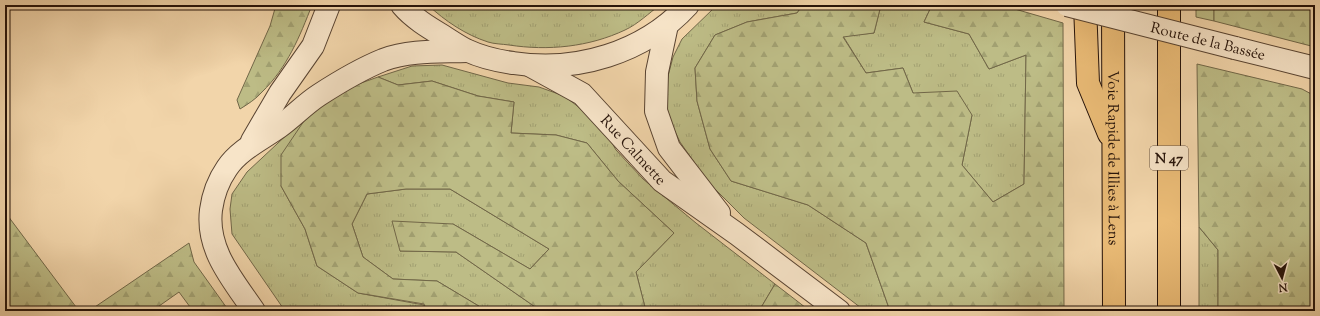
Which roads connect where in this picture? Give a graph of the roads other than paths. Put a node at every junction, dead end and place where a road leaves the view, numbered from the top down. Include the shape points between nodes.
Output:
1 (329, 5) edge
2 (402, 5) edge
3 (688, 5) edge
4 (1067, 5) edge
5 (1085, 5) edge
6 (1113, 5) edge
7 (1169, 5) edge
8 (667, 25) junction
9 (467, 51) junction
10 (531, 66) junction
11 (1311, 69) edge
12 (1114, 144) junction
13 (249, 146) junction
14 (736, 234) junction
15 (254, 311) edge
16 (838, 311) edge
17 (1114, 311) edge
18 (1170, 311) edge

1 - 13 street via 313,46 280,93
2 - 9 street via 422,24
3 - 8 street
4 - 11 street, Route de la Bassée, bridge
5 - 12 highway via 1088,83
6 - 12 highway, Voie Rapide de Illies à Lens
7 - 18 highway, N 47
8 - 10 street via 636,44 603,58 567,65
8 - 14 street, Rue Calmette via 657,72 656,111 669,148
9 - 10 street via 498,61
9 - 13 street via 412,53 370,66 319,95 279,127
10 - 14 street, Rue Calmette via 582,94 662,181
12 - 17 highway, Voie Rapide de Illies à Lens
13 - 15 street via 227,167 216,188 211,211 212,236 218,257
14 - 16 street, Rue Calmette

